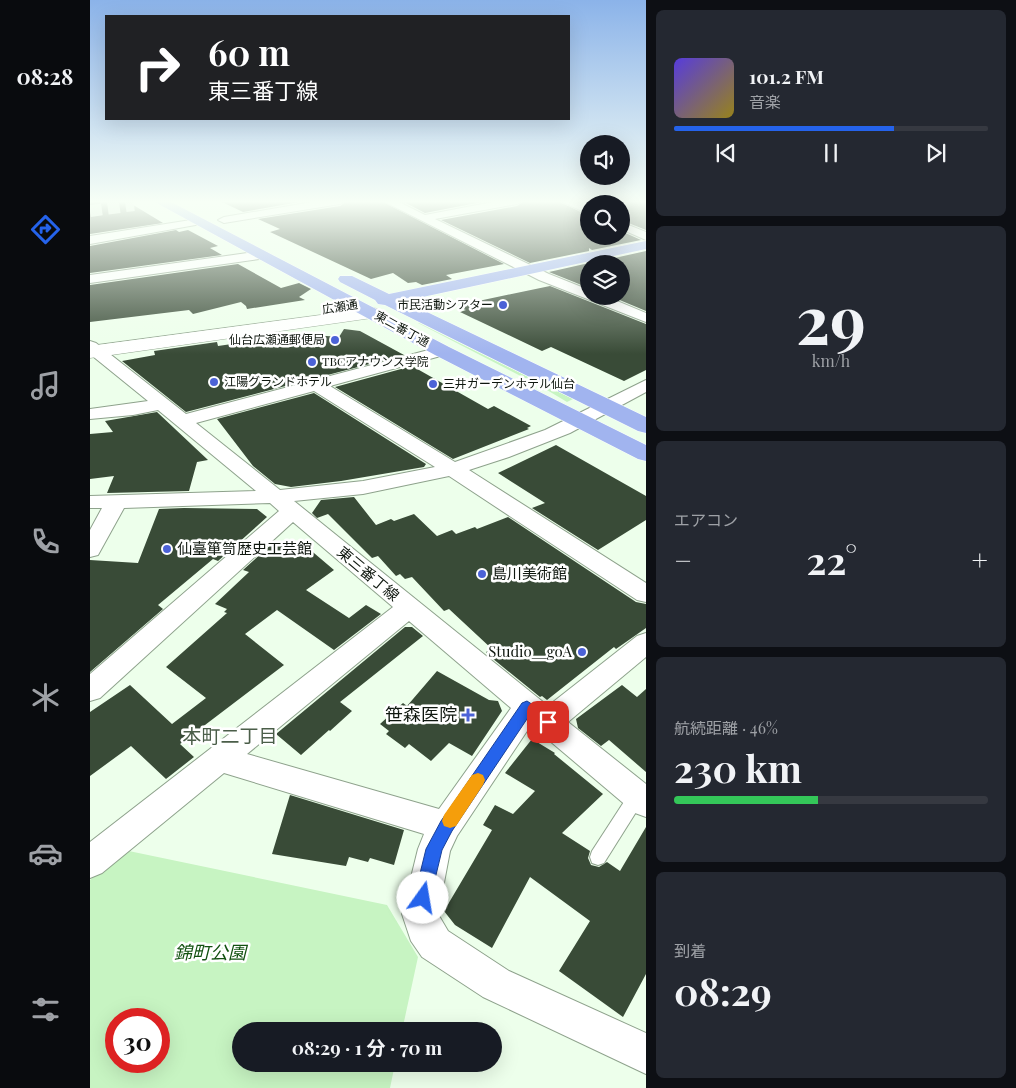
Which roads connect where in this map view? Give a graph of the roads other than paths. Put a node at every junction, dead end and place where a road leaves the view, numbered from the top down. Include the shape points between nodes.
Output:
1 (256, 252) edge
2 (493, 252) edge
3 (620, 252) edge
4 (262, 255) junction
5 (646, 255) edge
6 (630, 259) edge
7 (580, 268) edge
8 (329, 270) dead end
9 (537, 273) junction
10 (90, 279) edge
11 (580, 292) edge
12 (396, 303) junction
13 (613, 305) edge
14 (365, 309) junction
15 (646, 318) edge
16 (92, 347) edge
17 (442, 351) junction
18 (646, 385) edge
19 (318, 386) junction
20 (160, 404) junction
21 (606, 406) junction
22 (90, 414) edge
23 (579, 420) junction
24 (182, 422) junction
25 (646, 426) edge
26 (646, 454) edge
27 (452, 469) junction
28 (117, 501) junction
29 (90, 502) edge
30 (285, 504) junction
31 (90, 550) edge
32 (646, 594) edge
33 (408, 608) junction
34 (646, 643) edge
35 (90, 690) edge
36 (537, 714) junction
37 (220, 760) junction
38 (642, 800) edge
39 (446, 826) junction
40 (598, 857) dead end
41 (90, 862) edge
42 (646, 1054) edge

1 - 4 highway, 東二番丁通
2 - 9 street
3 - 9 highway
4 - 10 street
4 - 14 highway, 東二番丁通
5 - 6 highway
7 - 9 highway
8 - 12 highway, 東二番丁通
9 - 11 street
9 - 12 highway
12 - 14 highway
12 - 21 highway, 東二番丁通
13 - 15 street
14 - 16 street, 広瀬通
14 - 17 highway, 東二番丁通
16 - 20 street, 東三番丁線
17 - 19 street
17 - 23 highway, 東二番丁通
18 - 21 street
19 - 24 street
19 - 27 street
20 - 22 street
20 - 24 street, 東三番丁線
21 - 23 street
21 - 25 highway, 東二番丁通
23 - 26 highway, 東二番丁通
23 - 27 street via 555,433
24 - 30 street, 東三番丁線
27 - 30 street
27 - 32 street
28 - 29 street
28 - 30 street
28 - 31 street
30 - 33 street, 東三番丁線
30 - 35 street
33 - 36 street, 東三番丁線
33 - 37 street
34 - 36 street
36 - 38 street, 東三番丁線
36 - 39 street
37 - 39 street
37 - 41 street
38 - 40 lane
39 - 42 street via 434,849 420,914 424,928 435,944 496,984

